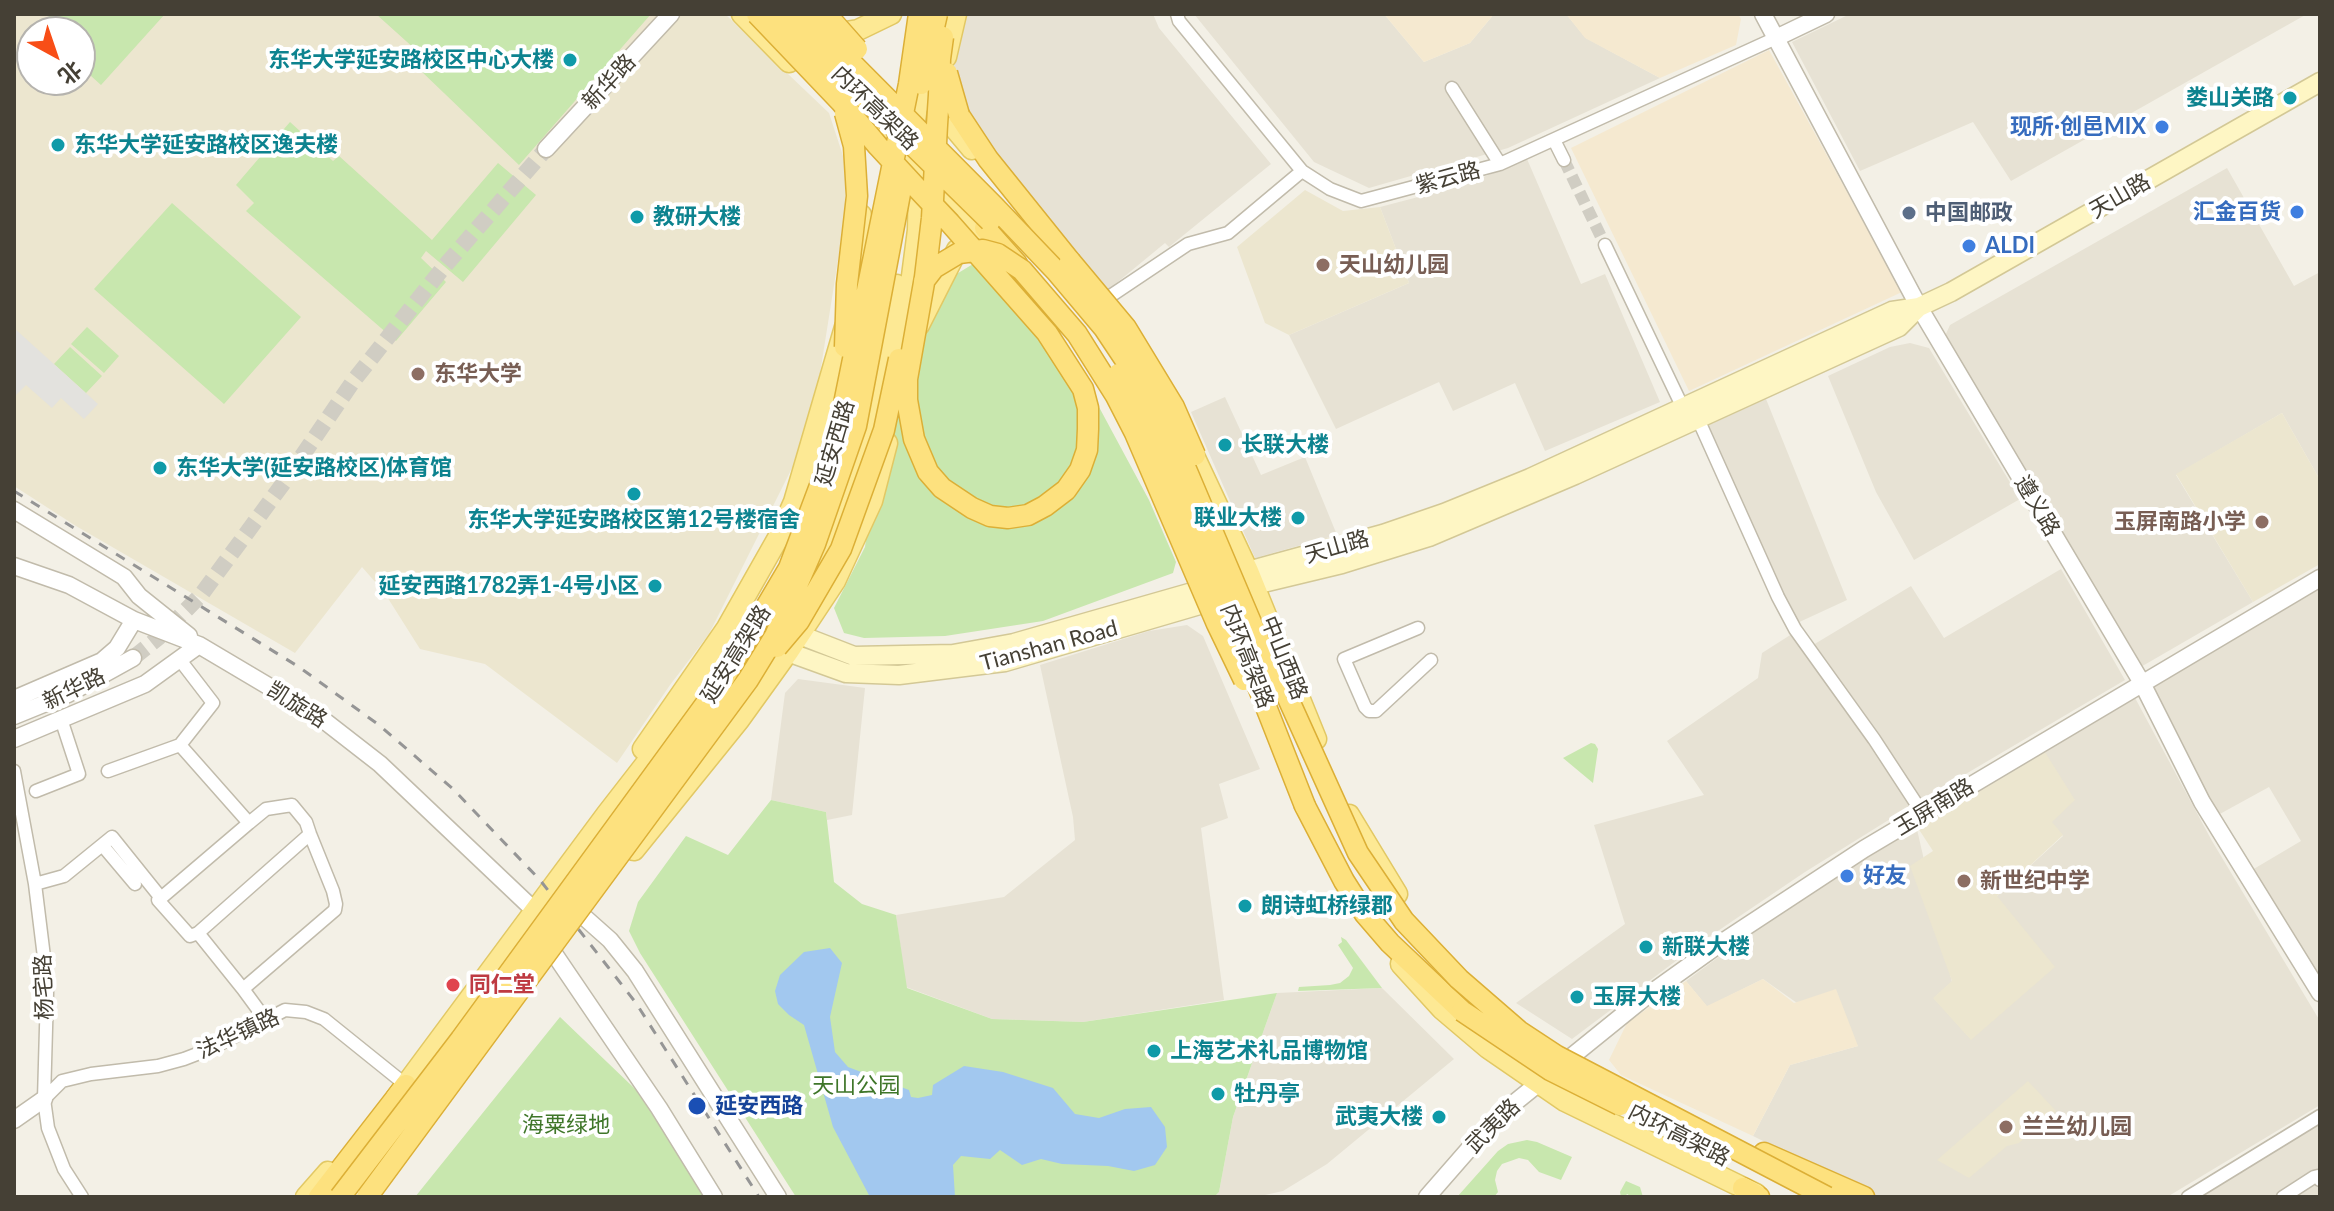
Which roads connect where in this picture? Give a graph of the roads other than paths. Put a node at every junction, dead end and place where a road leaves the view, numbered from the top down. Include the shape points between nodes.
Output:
1 (671, 14) edge
2 (742, 14) edge
3 (757, 14) edge
4 (764, 14) edge
5 (779, 14) edge
6 (803, 14) edge
7 (826, 14) edge
8 (891, 14) edge
9 (909, 14) edge
10 (919, 14) edge
11 (1177, 14) edge
12 (1763, 14) edge
13 (1826, 14) edge
14 (943, 16) edge
15 (828, 35) junction
16 (1776, 38) junction
17 (2320, 82) edge
18 (1452, 88) dead end
19 (927, 90) junction
20 (841, 102) junction
21 (900, 105) junction
22 (920, 127) junction
23 (1554, 140) junction
24 (546, 149) tunnel mouth
25 (908, 155) junction
26 (1564, 160) tunnel mouth
27 (1500, 164) junction
28 (1302, 171) junction
29 (974, 221) junction
30 (1605, 245) tunnel mouth
31 (1022, 270) junction
32 (860, 283) junction
33 (1094, 307) junction
34 (1919, 307) junction
35 (869, 320) junction
36 (899, 320) junction
37 (898, 381) junction
38 (846, 398) junction
39 (1690, 413) junction
40 (891, 418) junction
41 (815, 426) junction
42 (864, 452) junction
43 (14, 510) edge
44 (14, 566) edge
45 (2320, 578) edge
46 (1251, 579) junction
47 (1212, 593) junction
48 (134, 620) junction
49 (1418, 628) dead end
50 (741, 630) junction
51 (785, 641) junction
52 (199, 645) junction
53 (133, 658) tunnel mouth
54 (180, 660) junction
55 (1431, 660) dead end
56 (1277, 674) junction
57 (748, 680) junction
58 (2142, 683) junction
59 (14, 699) edge
60 (14, 716) edge
61 (61, 719) junction
62 (14, 739) edge
63 (180, 745) junction
64 (14, 771) edge
65 (108, 771) dead end
66 (36, 791) dead end
67 (1305, 806) junction
68 (1923, 814) junction
69 (249, 823) junction
70 (310, 834) junction
71 (103, 846) junction
72 (35, 884) junction
73 (135, 884) dead end
74 (161, 898) junction
75 (535, 911) junction
76 (583, 916) junction
77 (198, 933) junction
78 (553, 952) junction
79 (243, 989) junction
80 (2320, 993) edge
81 (265, 1019) junction
82 (440, 1037) junction
83 (470, 1059) junction
84 (1565, 1061) junction
85 (1538, 1084) junction
86 (406, 1085) junction
87 (44, 1099) junction
88 (2320, 1116) edge
89 (14, 1120) edge
90 (1764, 1153) joint
91 (2320, 1180) edge
92 (1755, 1194) edge
93 (1853, 1194) edge
94 (82, 1197) edge
95 (306, 1197) edge
96 (319, 1197) edge
97 (328, 1197) edge
98 (340, 1197) edge
99 (368, 1197) edge
100 (714, 1197) edge
101 (778, 1197) edge
102 (1427, 1197) edge
103 (1797, 1197) edge
104 (1827, 1197) edge
105 (2188, 1197) edge
106 (2283, 1197) edge

1 - 24 street, 新华路
2 - 32 main road via 826,98 843,124 852,148 863,229
3 - 20 highway, bridge
4 - 25 main road, 中山西路
5 - 67 highway, 内环高架路, bridge via 1043,276 1130,392 1184,498
6 - 15 main road, 中山西路
6 - 56 highway, 内环高架路, bridge via 993,205 1104,328 1177,448
7 - 36 highway, bridge via 881,84 918,171 923,205 918,269
8 - 15 main road via 858,30
9 - 21 main road
9 - 31 highway, bridge via 903,47 919,128 950,186
10 - 38 highway, 延安高架路, bridge
11 - 28 street, 紫云路
12 - 16 street, 遵义路
13 - 16 street
14 - 19 main road, 延安西路
14 - 20 highway, bridge via 934,167 934,182 933,194 932,206 932,218 907,400 914,439 928,472 942,488 990,516 1028,515 1066,490 1080,470 1087,450 1083,389 1047,333 959,232 950,223 933,205 924,195 915,186 878,146
14 - 56 highway, bridge via 947,75 959,115 1021,201 1126,328 1174,407 1247,579
14 - 57 highway, 延安高架路, bridge via 923,76 856,426 815,544 775,636
15 - 21 main road, 中山西路
16 - 23 street, 紫云路
16 - 34 street, 遵义路
17 - 34 main road, 天山路
18 - 27 street
19 - 22 main road, 延安西路
19 - 33 main road
20 - 38 highway, bridge via 854,146 857,196 847,284
21 - 22 main road, 中山西路
21 - 25 main road
22 - 25 main road, 延安西路
22 - 33 main road, 中山西路
23 - 26 street
23 - 27 street, 紫云路
25 - 29 main road, 中山西路
25 - 35 main road, 延安西路 via 907,177
25 - 36 main road, 延安西路 via 914,183
25 - 37 main road, 延安西路 via 918,230
27 - 28 street, 紫云路 via 1361,201
28 - 33 street via 1228,233 1188,244
29 - 37 main road via 914,336
29 - 47 main road, 中山西路 via 1075,334 1109,384
30 - 39 street
31 - 36 highway, bridge via 998,254 959,253 934,268
31 - 67 highway, bridge via 1077,334 1116,396
32 - 35 main road
32 - 41 main road, 延安西路
33 - 46 main road, 中山西路 via 1145,370 1180,427
34 - 39 main road, 天山路 via 1899,327
34 - 58 street, 遵义路
35 - 36 main road
35 - 38 main road, 延安西路
36 - 42 main road, 延安西路
36 - 57 highway, bridge via 884,430 841,549 799,621
37 - 40 main road, 延安西路
38 - 41 main road
38 - 50 main road, 延安西路 via 823,489 802,545
38 - 98 highway, 延安高架路, bridge via 836,443 789,568 721,683
39 - 46 main road, 天山路 via 1429,537 1342,564
39 - 68 street via 1795,629
40 - 42 main road, 延安西路
40 - 51 main road, 延安西路 via 872,501 857,538 835,581
41 - 50 main road, 延安西路 via 794,502
42 - 51 main road, 延安西路 via 849,500
43 - 52 street via 124,577 139,596
44 - 48 street, 凯旋路 via 69,585
45 - 58 street, 玉屏南路
46 - 47 main road, 天山路
46 - 84 main road, 中山西路 via 1338,798 1392,886 1464,978
47 - 51 main road via 953,654 854,656
47 - 85 main road, 中山西路 via 1334,881 1365,925 1442,1009
48 - 52 street, 凯旋路
48 - 59 street via 102,661
49 - 55 street via 1344,659 1365,707 1376,711
50 - 51 main road
50 - 75 main road, 延安西路 via 658,750
51 - 76 main road, 延安西路 via 739,720
52 - 54 street
52 - 75 street, 凯旋路 via 317,715 380,764
53 - 60 street, 新华路 via 79,689
54 - 61 street via 145,684
54 - 63 street via 213,703
56 - 104 highway, 内环高架路, bridge via 1358,853 1404,921 1459,979 1557,1056
57 - 99 highway, 延安高架路, bridge
58 - 68 street, 玉屏南路
58 - 80 street, 遵义路 via 2202,802
61 - 62 street
61 - 66 street via 79,774
63 - 65 street
63 - 69 street
64 - 72 street, 杨宅路
67 - 103 highway, 内环高架路, bridge via 1365,914 1462,1011 1550,1070
68 - 84 street, 玉屏南路 via 1718,945
69 - 70 street via 266,809 292,805
69 - 74 street
70 - 77 street
70 - 79 street via 333,891 335,910
71 - 72 street via 64,876
71 - 73 street
71 - 74 street via 112,837
72 - 87 street, 杨宅路 via 47,993
74 - 77 street via 190,936
75 - 76 street
75 - 78 street, 凯旋路
75 - 82 main road, 延安西路
76 - 78 main road, 延安西路
76 - 101 street via 635,971
77 - 79 street
78 - 83 main road, 延安西路
78 - 100 street, 凯旋路
79 - 81 street
81 - 86 street, 法华镇路 via 285,1010 324,1019
81 - 87 street, 法华镇路 via 184,1059 71,1077
82 - 83 main road
82 - 86 main road, 延安西路
83 - 99 main road, 延安西路
84 - 85 street, 武夷路
84 - 90 main road, 中山西路
85 - 92 main road, 中山西路
85 - 102 street, 武夷路 via 1489,1126
86 - 95 main road, 延安西路
86 - 96 highway
86 - 97 main road, 延安西路
87 - 89 street, 法华镇路
87 - 94 street, 杨宅路 via 55,1152
88 - 105 street
90 - 93 highway
91 - 106 street via 2314,1177

